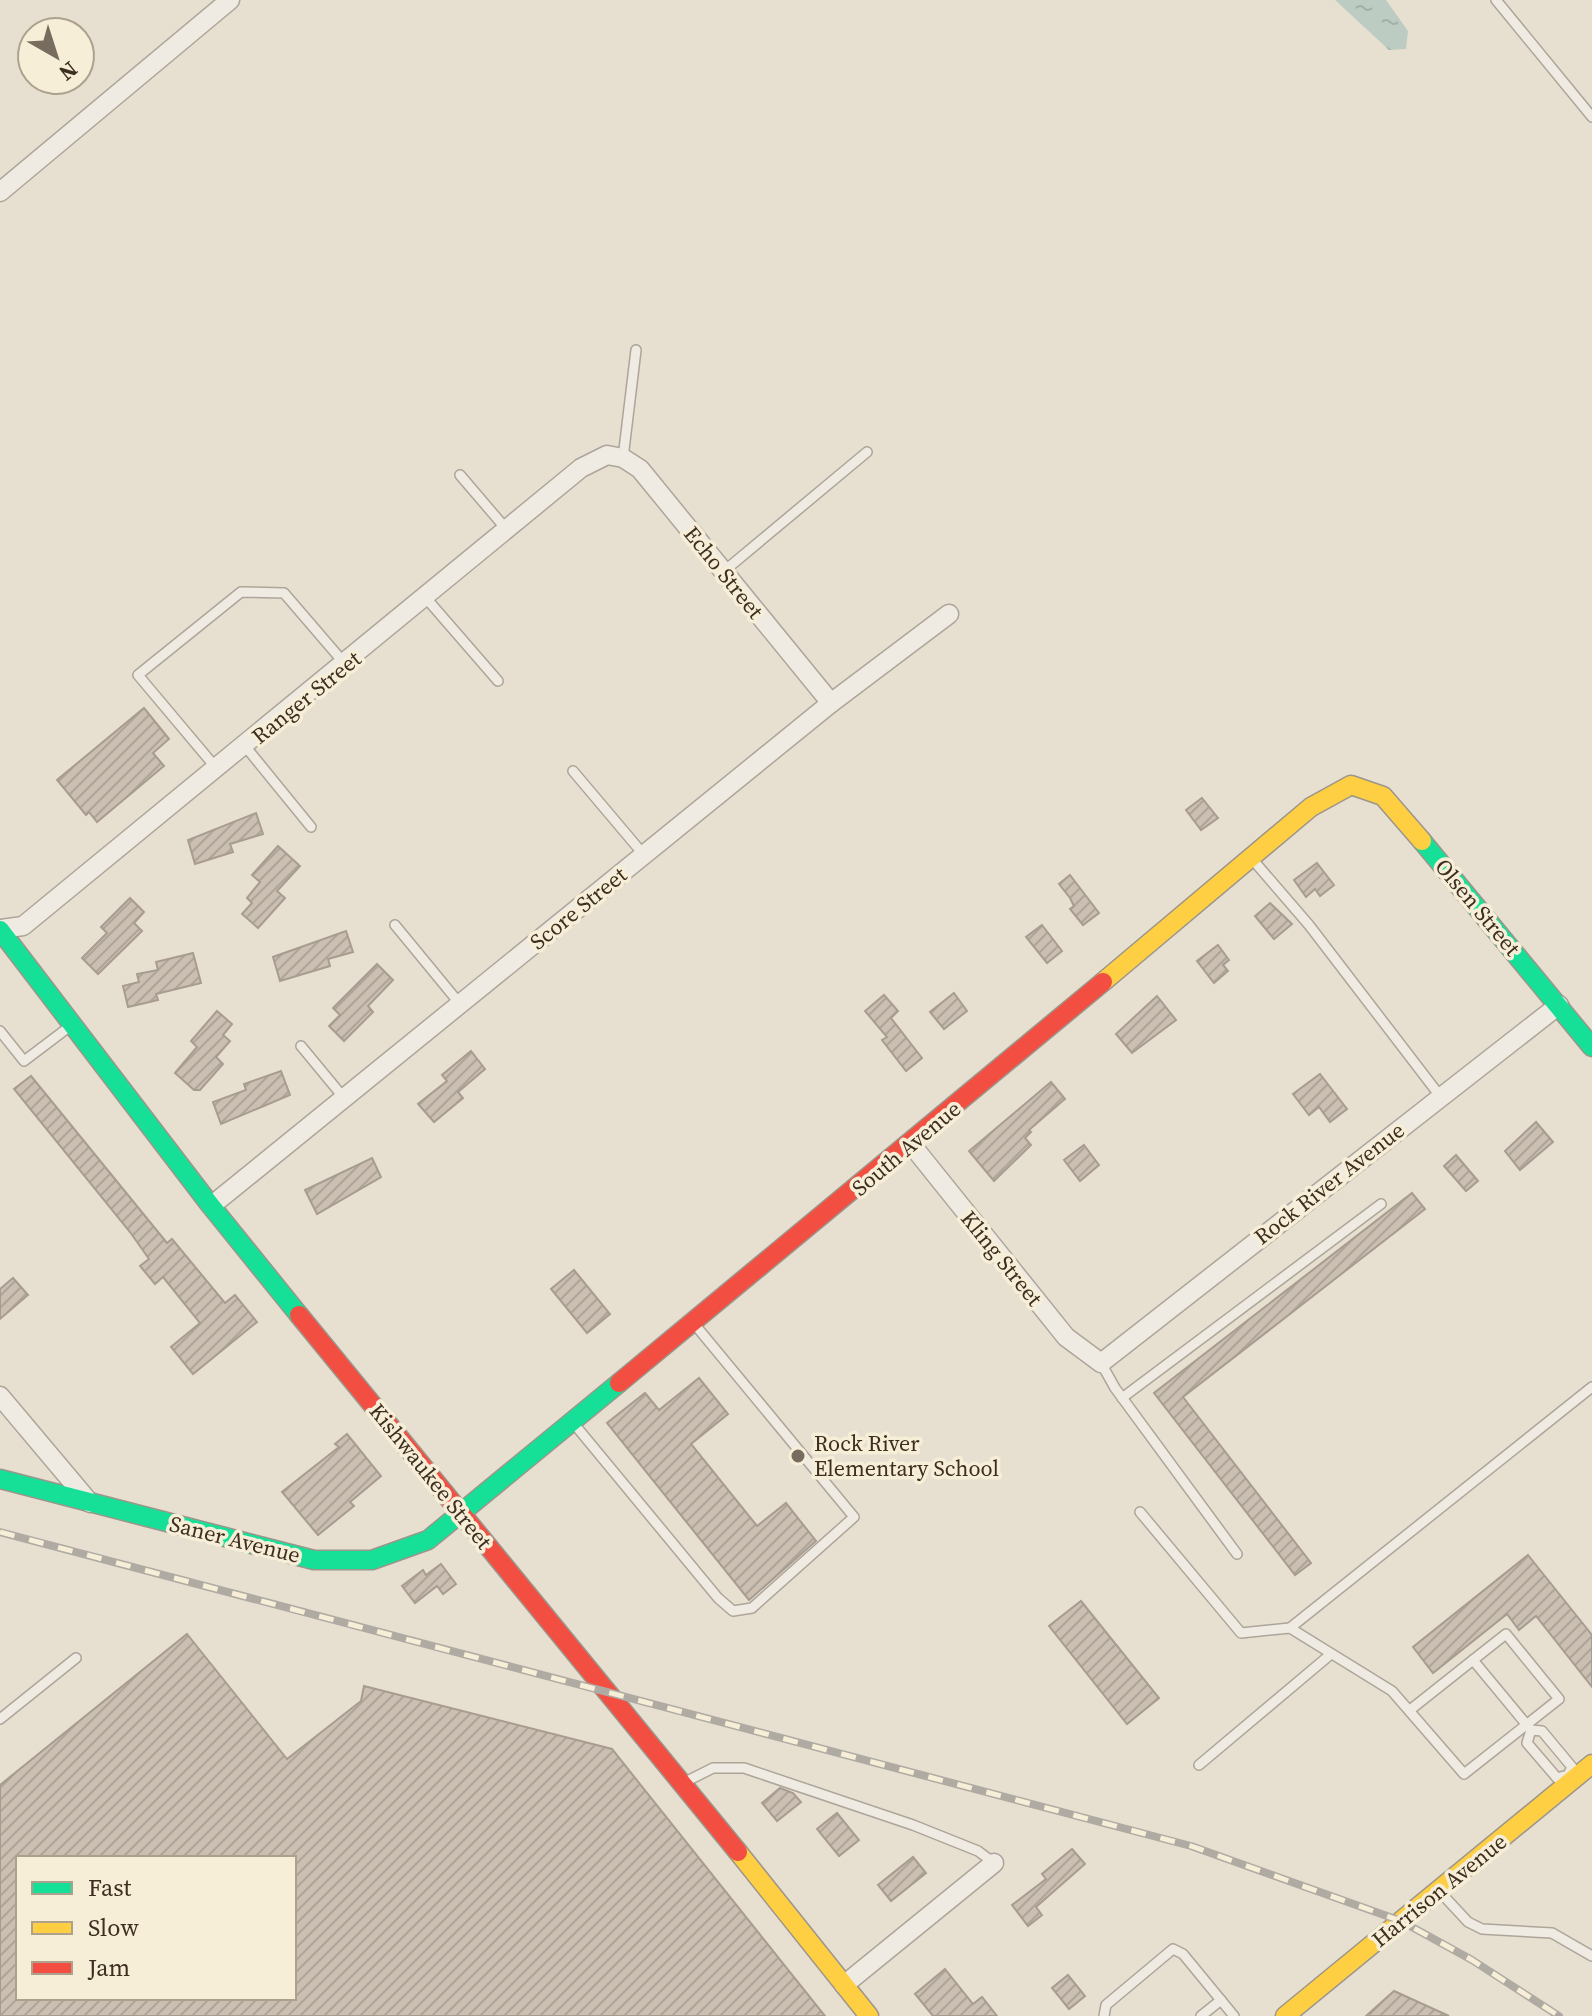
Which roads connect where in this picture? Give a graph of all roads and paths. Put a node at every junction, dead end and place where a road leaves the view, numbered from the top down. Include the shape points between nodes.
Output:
1 (230, 0) edge
2 (1496, 0) edge
3 (1592, 117) edge
4 (0, 192) edge
5 (636, 350) dead end
6 (867, 452) dead end
7 (615, 456) junction
8 (460, 475) dead end
9 (507, 530) junction
10 (723, 572) junction
11 (426, 598) junction
12 (949, 614) dead end
13 (345, 664) junction
14 (498, 681) dead end
15 (831, 703) junction
16 (245, 746) junction
17 (217, 769) junction
18 (573, 771) dead end
19 (1351, 785) joint
20 (311, 827) dead end
21 (644, 855) junction
22 (1251, 857) junction
23 (395, 925) dead end
24 (0, 930) edge
25 (460, 1004) junction
26 (1559, 1005) junction
27 (72, 1024) junction
28 (0, 1031) edge
29 (301, 1046) dead end
30 (1592, 1047) edge
31 (1440, 1096) junction
32 (344, 1098) junction
33 (911, 1144) junction
34 (1381, 1204) dead end
35 (211, 1206) junction
36 (694, 1323) junction
37 (1101, 1363) junction
38 (1592, 1387) edge
39 (0, 1396) edge
40 (1122, 1398) junction
41 (573, 1422) junction
42 (0, 1479) edge
43 (90, 1503) junction
44 (1140, 1512) dead end
45 (461, 1514) junction
46 (1237, 1554) dead end
47 (1290, 1628) junction
48 (1331, 1654) junction
49 (76, 1658) dead end
50 (1473, 1660) junction
51 (1410, 1710) junction
52 (0, 1719) edge
53 (1529, 1728) junction
54 (1592, 1764) edge
55 (1199, 1765) dead end
56 (1569, 1778) junction
57 (684, 1783) junction
58 (994, 1863) joint
59 (1439, 1890) junction
60 (1592, 1956) edge
61 (844, 1985) junction
62 (1221, 2000) junction
63 (869, 2016) edge
64 (1104, 2016) edge
65 (1201, 2016) edge
66 (1234, 2016) edge
67 (1285, 2016) edge

1 - 4 street
2 - 3 lane
5 - 7 lane
6 - 10 lane
7 - 9 street, Ranger Street via 581,468
7 - 10 street, Echo Street via 640,469
8 - 9 lane
9 - 11 street, Ranger Street
10 - 15 street, Echo Street
11 - 13 street, Ranger Street
11 - 14 lane
12 - 15 street, Score Street
13 - 16 street, Ranger Street
13 - 17 lane via 284,593 241,592 138,675
15 - 21 street, Score Street
16 - 17 street, Ranger Street
16 - 20 lane
17 - 24 street, Ranger Street via 23,926
18 - 21 lane
19 - 22 street, South Avenue via 1311,807
19 - 26 street, Olsen Street via 1383,796
21 - 25 street, Score Street
22 - 31 lane
22 - 33 street, South Avenue
23 - 25 lane
24 - 27 street, Kishwaukee Street
25 - 32 street, Score Street
26 - 30 street, Olsen Street
26 - 31 street, Rock River Avenue
27 - 28 lane via 24,1061
27 - 35 street, Kishwaukee Street
29 - 32 lane
31 - 37 street, Rock River Avenue
32 - 35 street, Score Street
33 - 36 street, South Avenue
33 - 37 street, Kling Street via 1066,1337
34 - 40 lane
35 - 45 street, Kishwaukee Street
36 - 41 street, South Avenue
36 - 41 lane via 854,1517 752,1608 733,1611 718,1598
37 - 40 lane
38 - 47 lane
39 - 43 street
40 - 46 lane
41 - 45 street, South Avenue
42 - 43 street, Saner Avenue
43 - 45 street, Saner Avenue via 350,1565 428,1540
44 - 47 lane via 1241,1633
45 - 57 street, Kishwaukee Street
47 - 48 lane
48 - 51 lane via 1392,1691
48 - 55 lane
49 - 52 lane
50 - 51 lane
50 - 53 lane
50 - 53 lane via 1506,1634 1559,1699
51 - 53 lane via 1464,1774
53 - 56 lane via 1542,1731 1572,1767
53 - 56 lane via 1527,1743 1557,1778
54 - 56 street, Harrison Avenue
56 - 59 street, Harrison Avenue
57 - 58 lane via 713,1768 744,1768 913,1825 978,1851
57 - 61 street, Kishwaukee Street
58 - 61 street
59 - 60 lane via 1468,1922 1482,1929 1552,1933
59 - 67 street, Harrison Avenue
61 - 63 street, Kishwaukee Street
62 - 64 lane via 1173,1949 1106,2005
62 - 65 lane
62 - 66 lane

